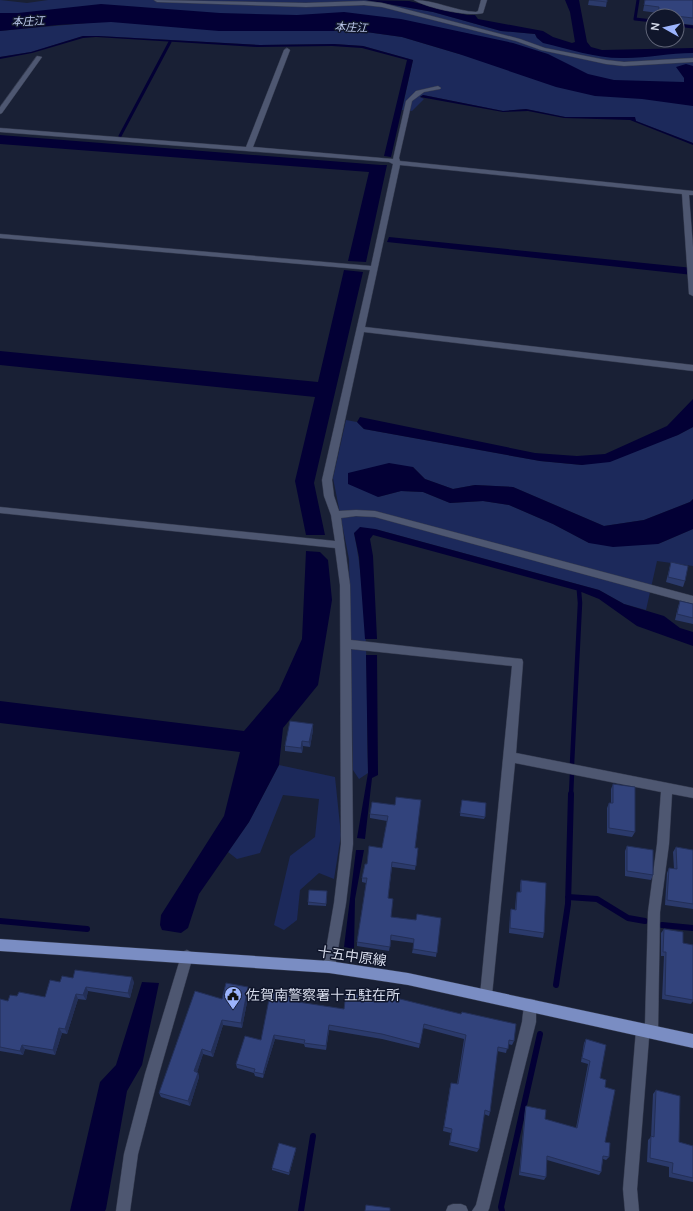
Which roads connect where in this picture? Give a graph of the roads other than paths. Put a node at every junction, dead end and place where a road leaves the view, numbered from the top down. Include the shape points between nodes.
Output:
1 (157, 0) edge
2 (418, 0) edge
3 (484, 0) edge
4 (287, 50) dead end
5 (38, 57) dead end
6 (693, 60) edge
7 (438, 88) dead end
8 (0, 112) edge
9 (0, 130) edge
10 (250, 149) junction
11 (397, 163) junction
12 (684, 192) junction
13 (693, 192) edge
14 (0, 236) edge
15 (373, 268) junction
16 (693, 294) edge
17 (360, 329) junction
18 (693, 368) edge
19 (0, 510) edge
20 (336, 515) junction
21 (341, 545) junction
22 (693, 600) edge
23 (345, 644) junction
24 (510, 757) junction
25 (667, 788) junction
26 (693, 793) edge
27 (0, 945) edge
28 (187, 956) junction
29 (330, 967) junction
30 (486, 995) junction
31 (530, 1005) junction
32 (647, 1031) junction
33 (693, 1041) edge
34 (124, 1211) edge
35 (453, 1211) edge
36 (460, 1211) edge
37 (479, 1211) edge
38 (632, 1211) edge

1 - 6 street via 306,5 364,3 437,18 543,49 606,62 624,64
2 - 3 street via 478,14
4 - 10 street
5 - 8 street
7 - 11 street via 422,90 409,101
9 - 10 street
10 - 11 street via 390,160
11 - 12 street
11 - 15 street
12 - 13 street
12 - 16 street
14 - 15 street
15 - 17 street
17 - 18 street
17 - 20 street via 327,480 329,496
19 - 21 street
20 - 21 street
20 - 22 street via 375,514
21 - 23 street via 345,585
23 - 24 street via 518,662
23 - 29 street via 346,844
24 - 25 street
24 - 30 street
25 - 26 street
25 - 32 street via 654,912 654,960
27 - 28 main road, 十五中原線
28 - 29 main road, 十五中原線
28 - 34 street via 131,1154
29 - 30 main road, 十五中原線
30 - 31 main road, 十五中原線
31 - 32 main road, 十五中原線
31 - 37 street via 529,1022 492,1172 482,1209
32 - 33 main road, 十五中原線
32 - 38 street via 630,1190
35 - 36 street

